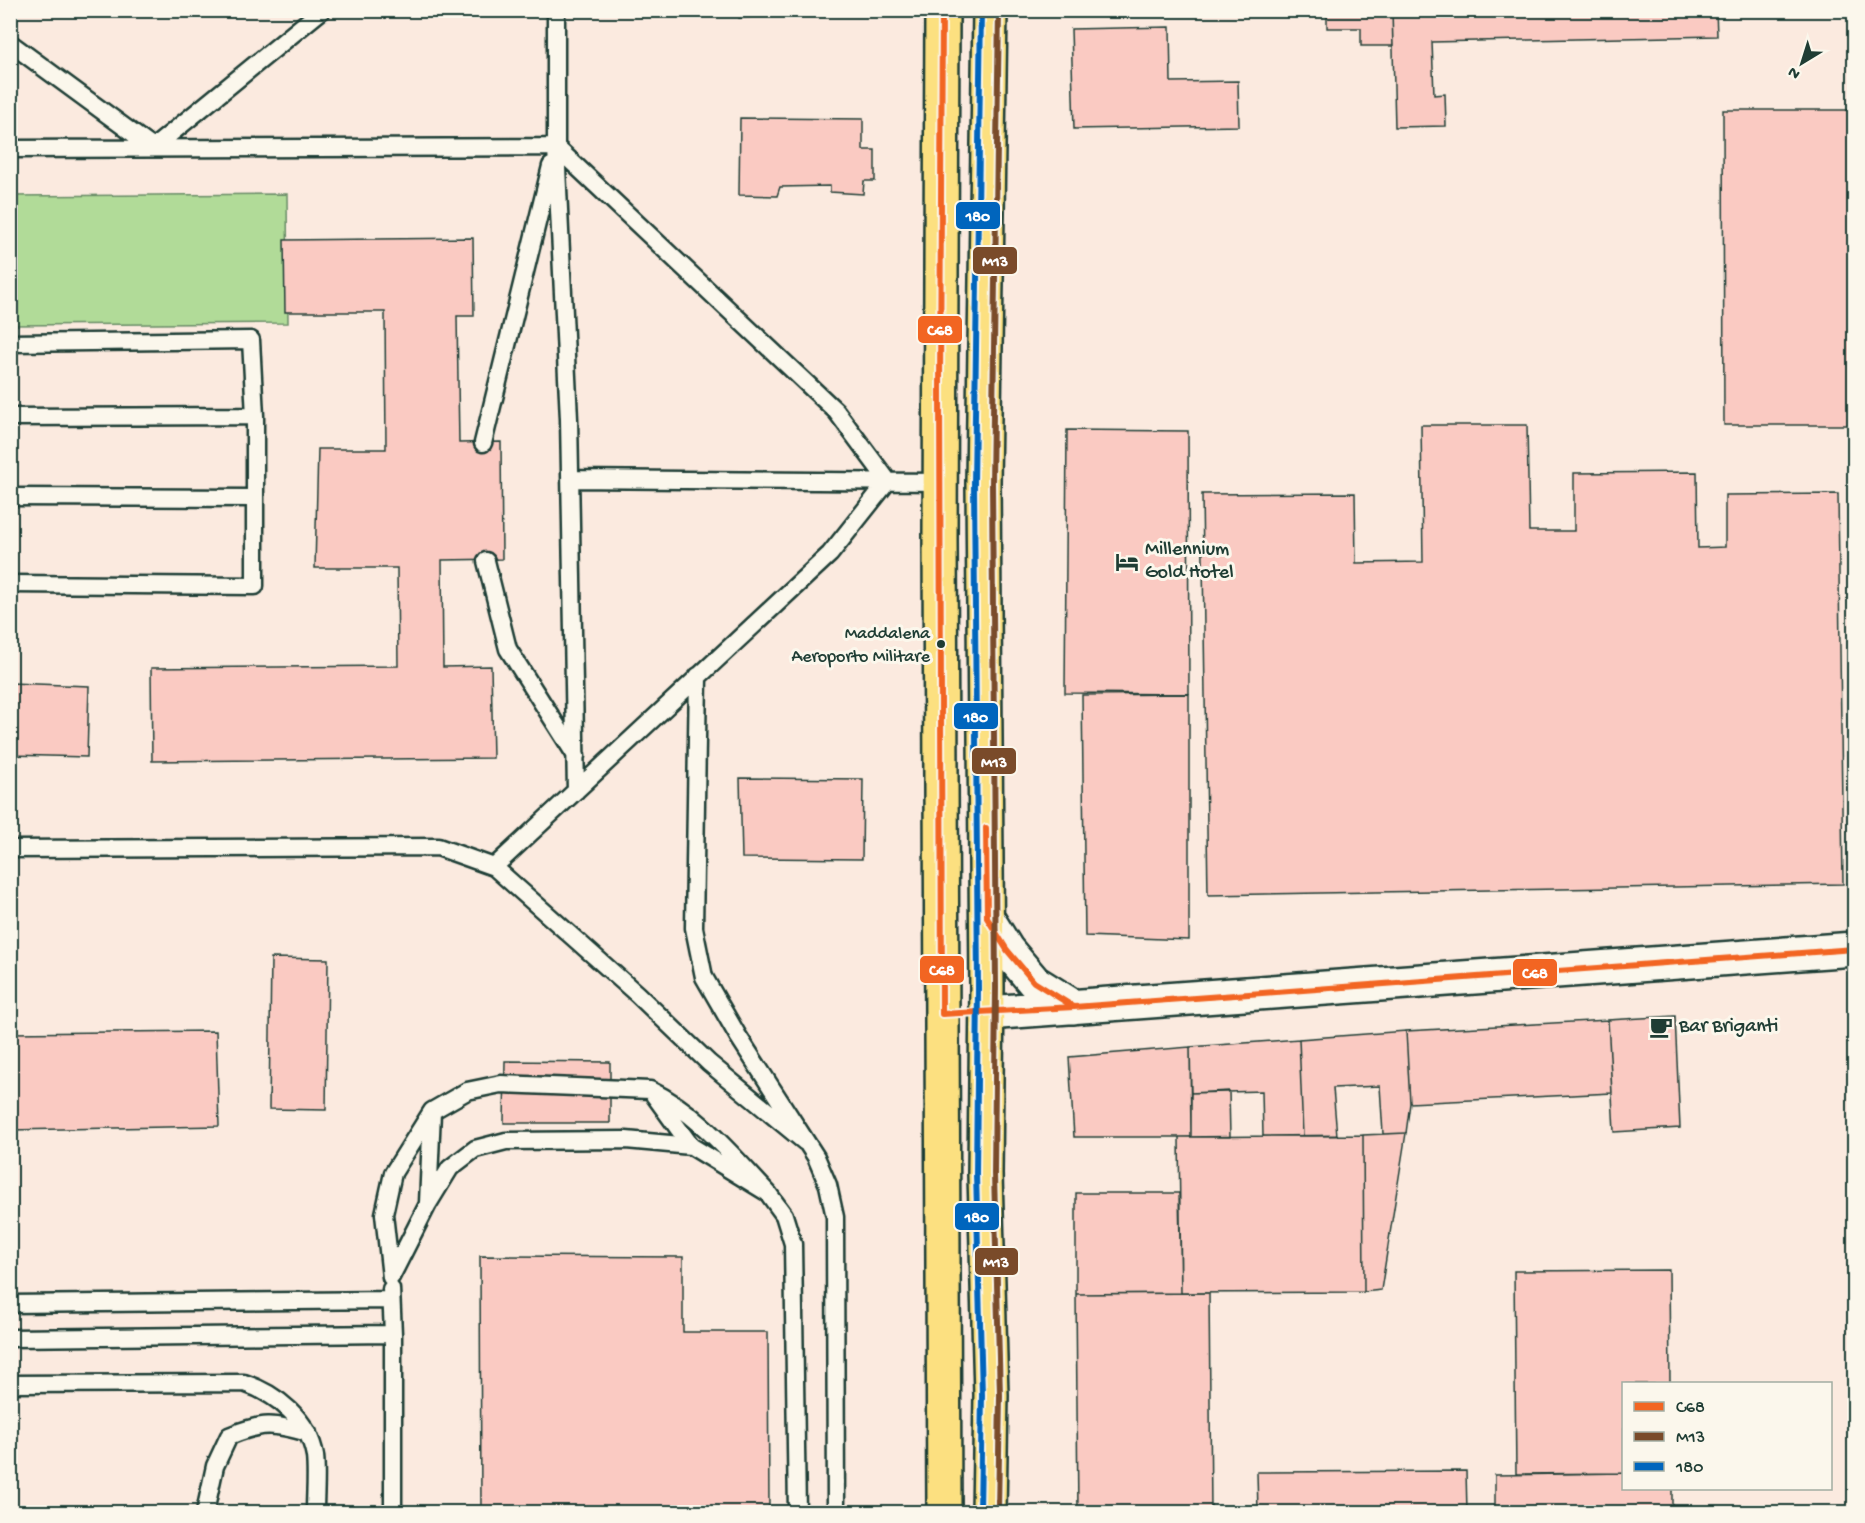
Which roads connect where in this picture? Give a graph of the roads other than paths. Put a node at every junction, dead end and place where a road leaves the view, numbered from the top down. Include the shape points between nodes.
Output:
1 (322, 10) edge
2 (556, 10) edge
3 (942, 10) edge
4 (990, 10) edge
5 (10, 43) edge
6 (556, 147) junction
7 (153, 148) junction
8 (10, 149) edge
9 (10, 343) edge
10 (255, 416) junction
11 (10, 417) edge
12 (483, 443) dead end
13 (571, 479) junction
14 (888, 482) junction
15 (940, 482) junction
16 (983, 483) junction
17 (10, 497) edge
18 (255, 498) junction
19 (486, 561) dead end
20 (10, 584) edge
21 (698, 676) junction
22 (576, 756) junction
23 (576, 791) junction
24 (10, 849) edge
25 (495, 867) junction
26 (987, 918) junction
27 (1854, 949) edge
28 (1074, 1007) junction
29 (987, 1013) junction
30 (942, 1014) junction
31 (650, 1090) junction
32 (432, 1111) junction
33 (805, 1142) junction
34 (692, 1146) junction
35 (768, 1193) junction
36 (428, 1204) junction
37 (391, 1277) junction
38 (390, 1299) junction
39 (10, 1304) edge
40 (393, 1334) junction
41 (10, 1338) edge
42 (10, 1384) edge
43 (308, 1433) junction
44 (205, 1512) edge
45 (315, 1512) edge
46 (393, 1512) edge
47 (797, 1512) edge
48 (836, 1512) edge
49 (944, 1512) edge
50 (989, 1512) edge

1 - 7 lane
2 - 6 lane
3 - 15 main road
4 - 16 main road
5 - 7 lane
6 - 7 lane
6 - 12 lane
6 - 13 lane
6 - 14 lane via 836,411
7 - 8 lane
9 - 10 lane via 251,340
10 - 11 lane
10 - 18 lane
13 - 14 lane
13 - 22 lane
14 - 15 lane
14 - 21 lane via 830,554
15 - 16 main road
15 - 30 main road
16 - 26 main road
17 - 18 lane
18 - 20 lane via 255,586
19 - 22 lane via 508,649
21 - 23 lane
21 - 33 lane via 694,928 704,977
22 - 23 lane
23 - 25 lane
24 - 25 lane via 438,847
25 - 33 lane via 709,1063
26 - 28 street via 1007,950 1035,982
26 - 29 main road
27 - 28 street
28 - 29 street
29 - 30 main road
29 - 50 main road
30 - 49 main road
31 - 32 lane via 501,1084 467,1090
31 - 34 lane
31 - 35 lane via 701,1124
32 - 36 lane
32 - 37 lane via 393,1173 384,1214
33 - 48 lane via 828,1185 835,1217
34 - 35 lane
34 - 36 lane via 626,1140 506,1141 475,1149 450,1168
35 - 47 lane via 784,1215 793,1244
36 - 37 lane
37 - 38 lane
38 - 39 lane
38 - 40 lane
40 - 41 lane
40 - 46 lane
42 - 43 lane via 244,1383 279,1400
43 - 44 lane via 280,1425 252,1427 230,1436 215,1466
43 - 45 lane via 315,1456

